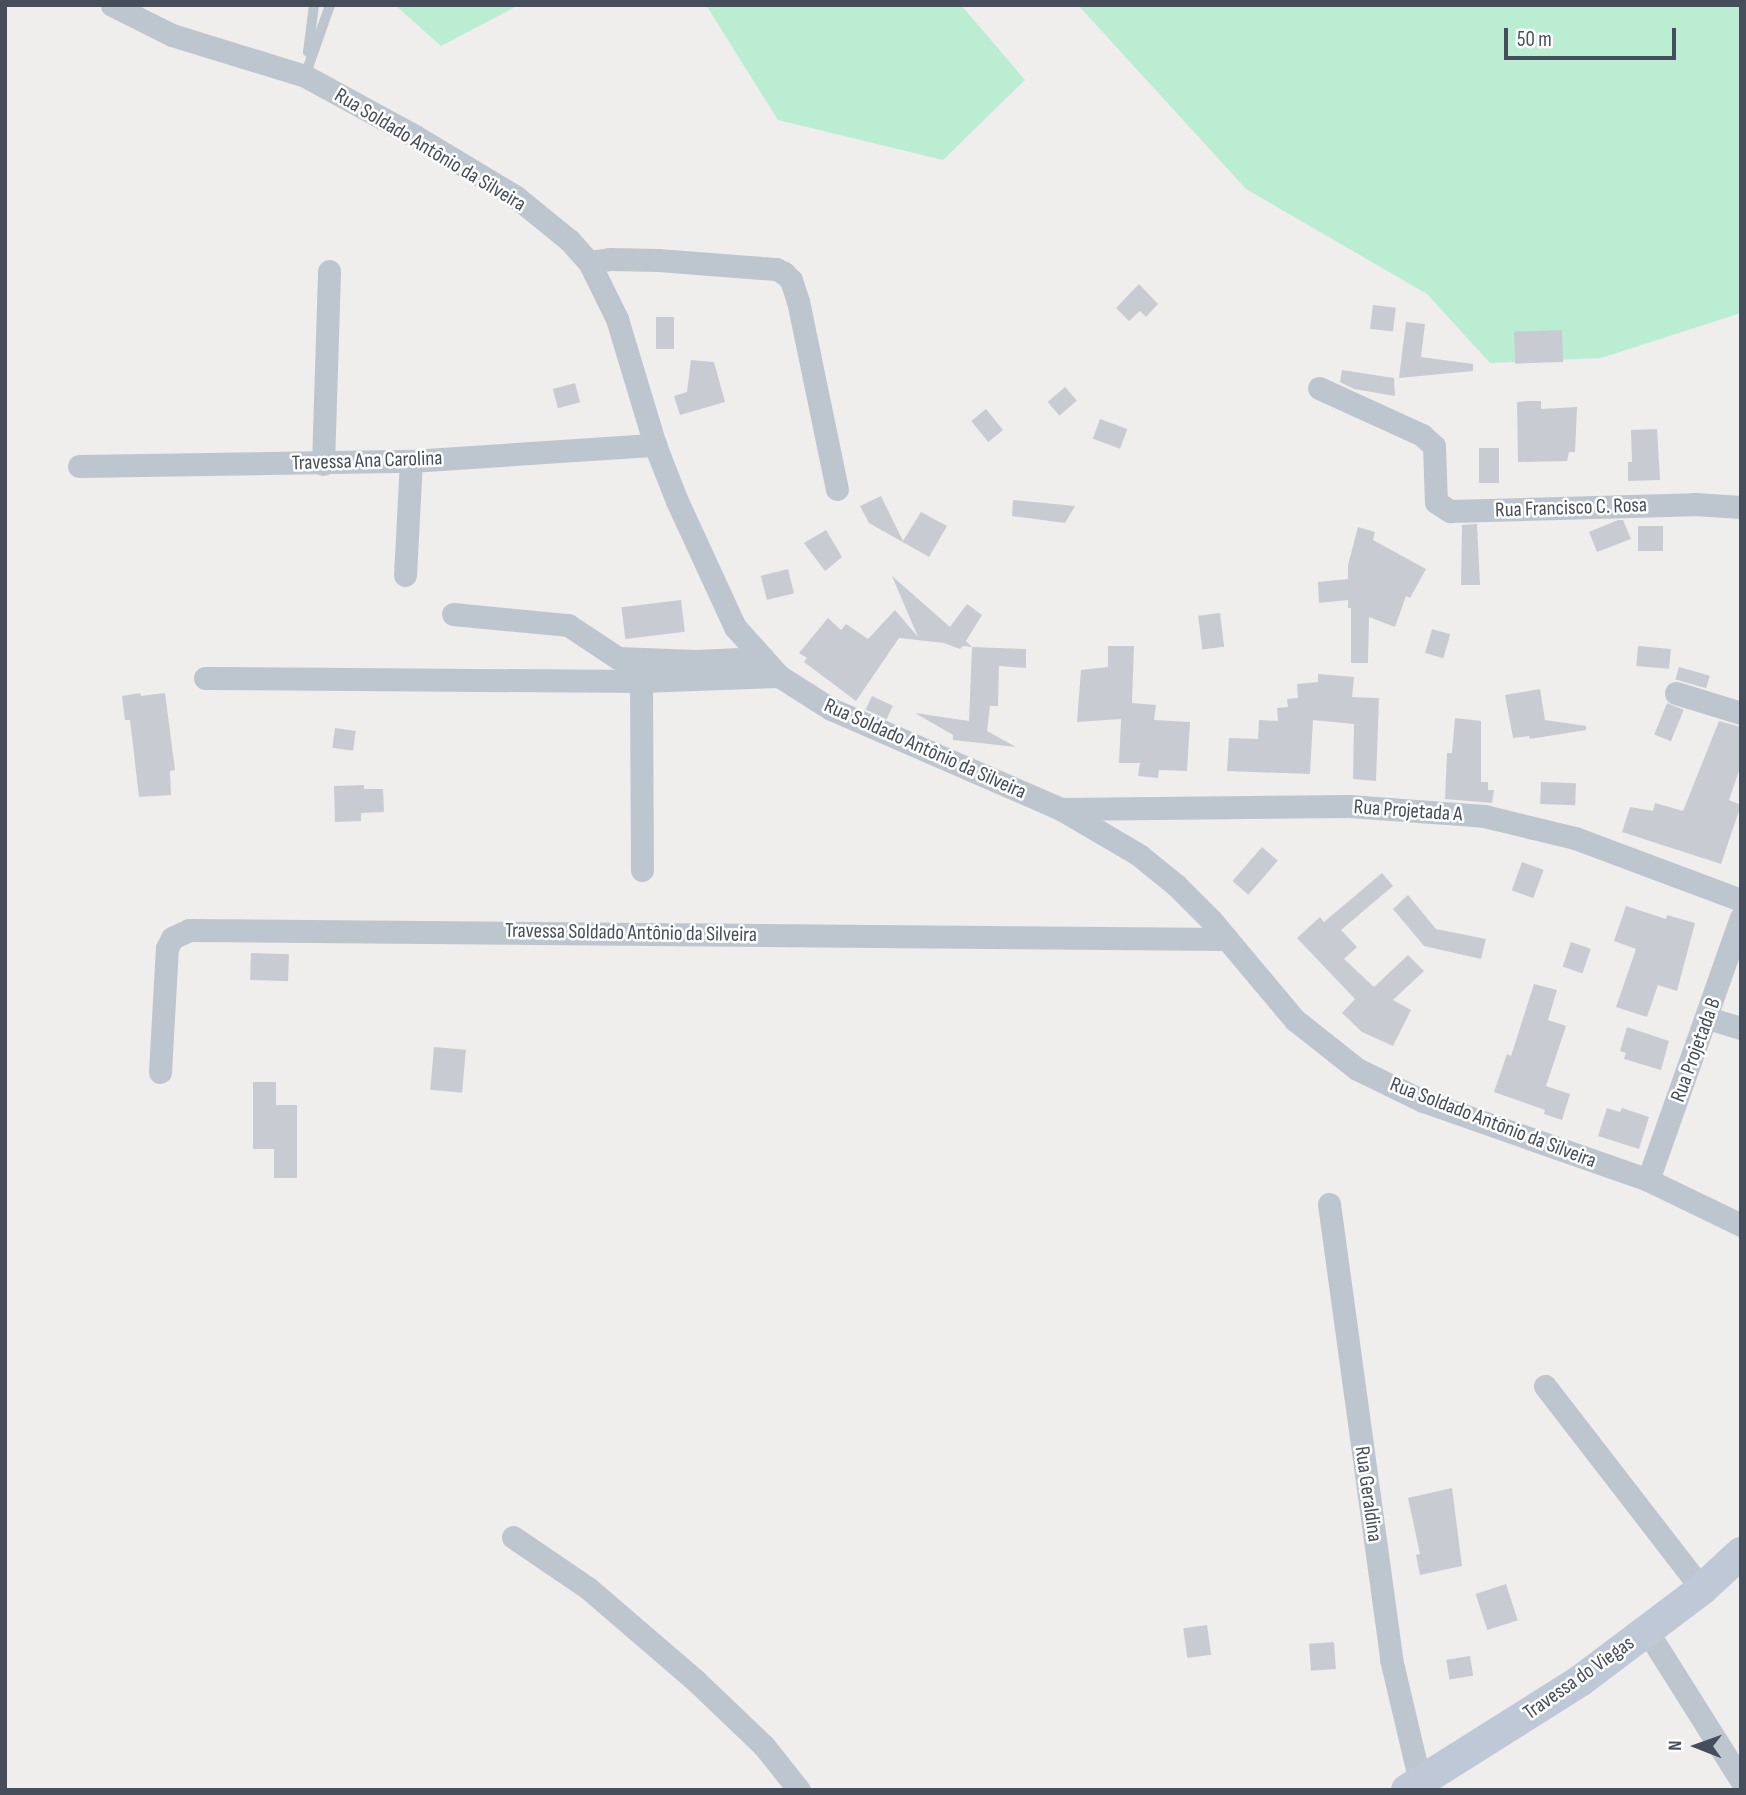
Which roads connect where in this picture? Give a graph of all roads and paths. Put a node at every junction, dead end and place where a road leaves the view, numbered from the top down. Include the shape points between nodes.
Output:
1 (112, 5) edge
2 (314, 5) edge
3 (330, 5) edge
4 (305, 76) junction
5 (589, 262) junction
6 (329, 271) dead end
7 (1319, 388) dead end
8 (655, 445) junction
9 (411, 461) junction
10 (323, 464) junction
11 (79, 466) dead end
12 (837, 489) dead end
13 (1741, 507) edge
14 (405, 575) dead end
15 (453, 614) dead end
16 (763, 658) junction
17 (779, 676) junction
18 (205, 678) dead end
19 (641, 681) junction
20 (1676, 693) dead end
21 (1741, 713) edge
22 (1061, 809) junction
23 (642, 870) dead end
24 (1741, 900) edge
25 (1741, 918) edge
26 (1227, 939) junction
27 (1708, 1018) junction
28 (1741, 1028) edge
29 (160, 1072) dead end
30 (1648, 1181) junction
31 (1329, 1204) dead end
32 (1741, 1225) edge
33 (1545, 1386) dead end
34 (513, 1537) dead end
35 (1741, 1553) edge
36 (1702, 1589) junction
37 (1647, 1631) junction
38 (1741, 1780) edge
39 (1413, 1786) edge
40 (799, 1790) edge

1 - 4 street, Rua Soldado Antônio da Silveira via 172,35
2 - 4 lane
3 - 4 lane
4 - 5 street, Rua Soldado Antônio da Silveira via 516,197
5 - 8 street, Rua Soldado Antônio da Silveira via 617,319
5 - 12 street via 658,260 784,273 798,301
6 - 10 street
7 - 13 street, Rua Francisco C. Rosa via 1422,435 1434,446 1436,502 1450,511 1694,504
8 - 9 street, Travessa Ana Carolina
8 - 16 street, Rua Soldado Antônio da Silveira via 735,627
9 - 10 street, Travessa Ana Carolina
9 - 14 street
10 - 11 street, Travessa Ana Carolina
15 - 16 street via 568,625 618,658
16 - 17 street, Rua Soldado Antônio da Silveira
17 - 19 street
17 - 22 street, Rua Soldado Antônio da Silveira via 831,709
18 - 19 street
19 - 23 street
20 - 21 street
22 - 24 street, Rua Projetada A via 1349,806 1484,816 1576,838
22 - 26 street, Rua Soldado Antônio da Silveira via 1139,855 1177,885
25 - 27 street, Rua Projetada B
26 - 29 street, Travessa Soldado Antônio da Silveira via 189,930 172,938 167,948
26 - 30 street, Rua Soldado Antônio da Silveira via 1295,1020 1357,1069 1423,1101
27 - 28 street
27 - 30 street, Rua Projetada B
30 - 32 street, Rua Soldado Antônio da Silveira
31 - 39 street, Rua Geraldina via 1391,1659
33 - 36 street
34 - 40 street via 588,1588 696,1681 764,1746
35 - 36 street, Travessa do Viegas
36 - 37 street, Travessa do Viegas
37 - 38 street
37 - 39 street, Travessa do Viegas via 1580,1681

